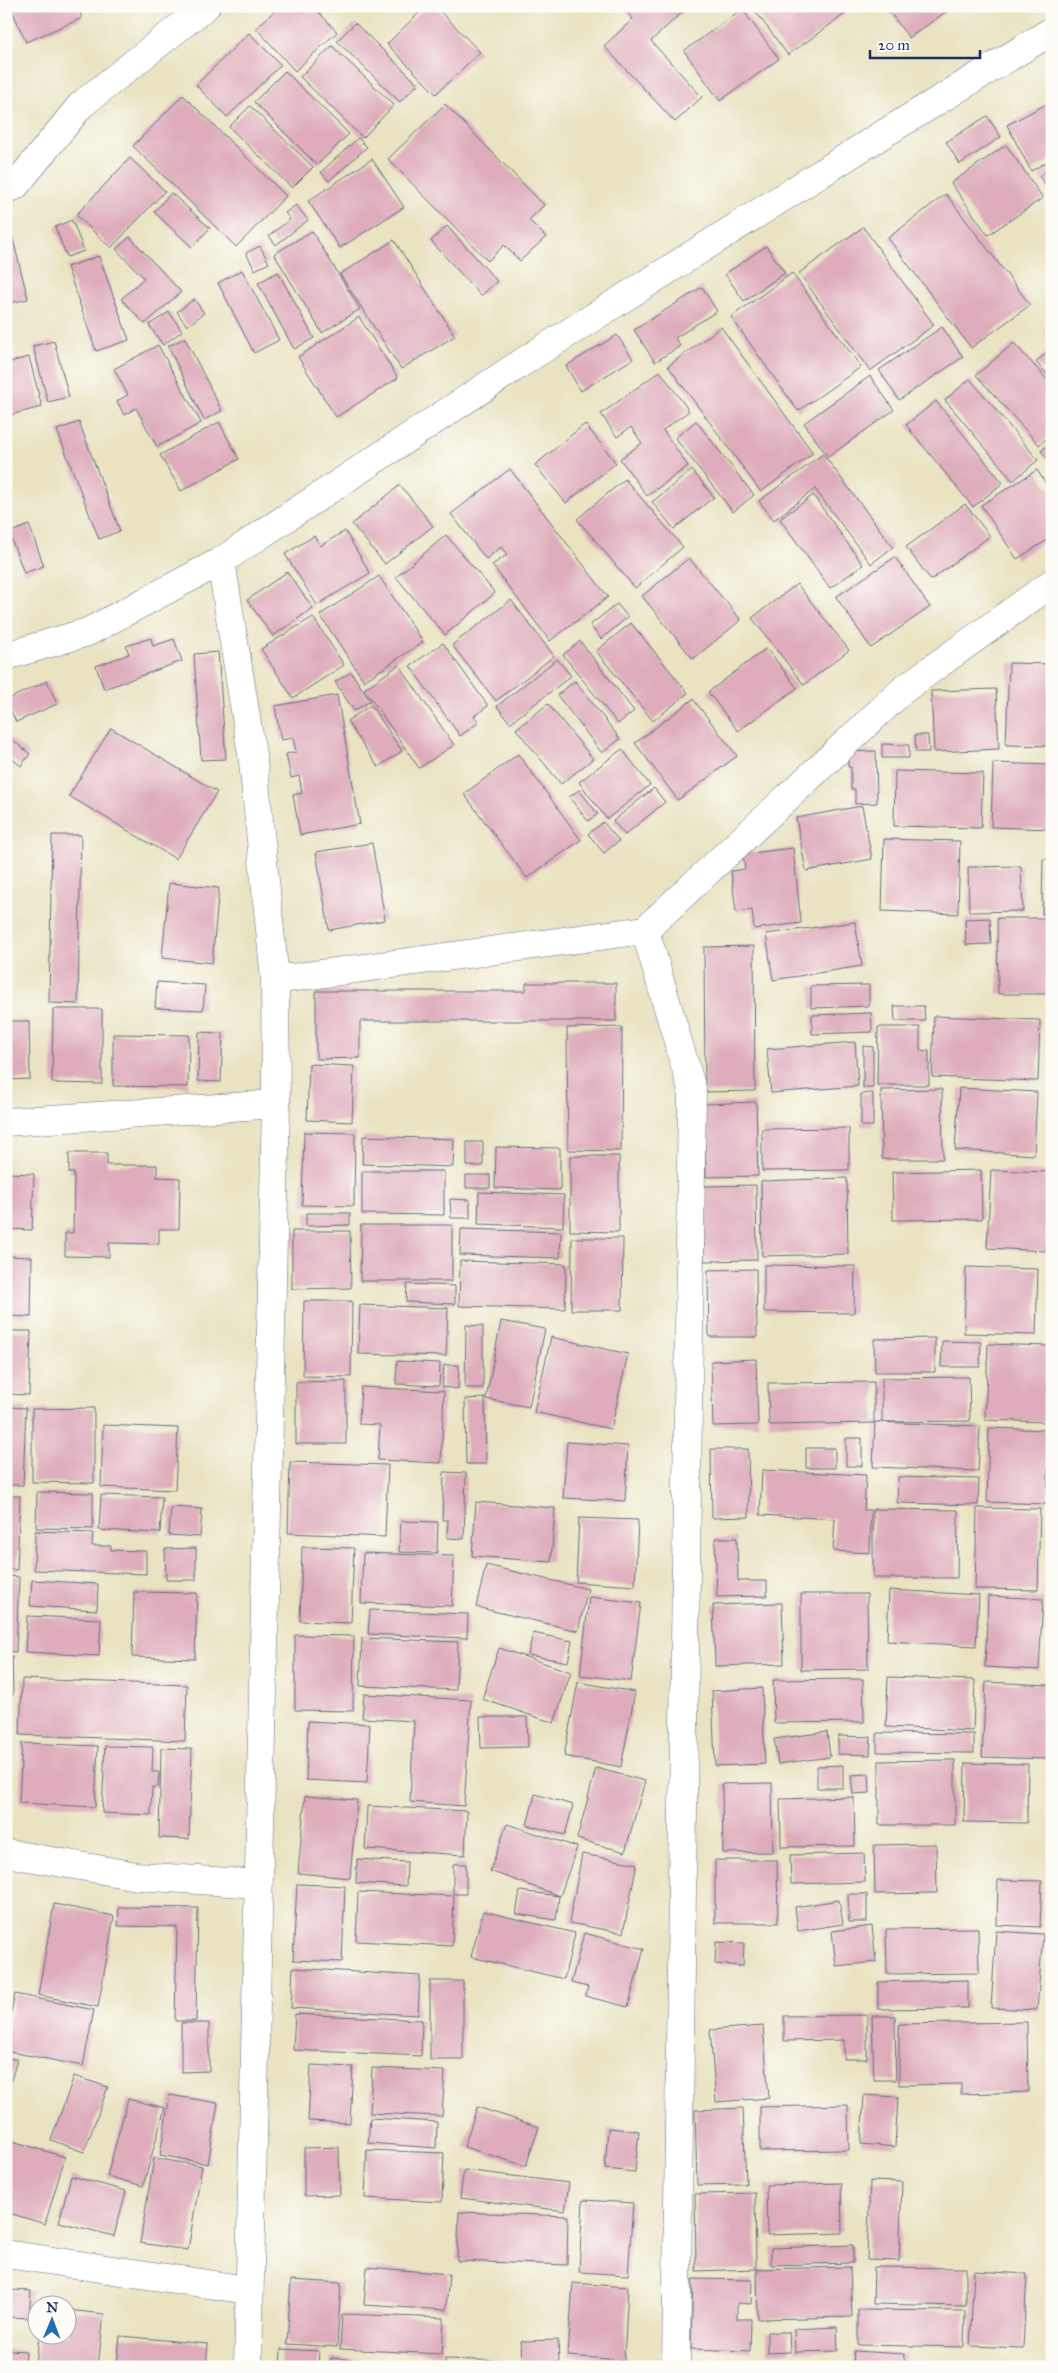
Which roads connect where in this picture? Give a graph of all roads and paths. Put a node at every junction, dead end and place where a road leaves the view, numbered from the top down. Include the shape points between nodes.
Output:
1 (206, 6) edge
2 (1052, 31) edge
3 (6, 189) edge
4 (221, 561) junction
5 (1052, 583) edge
6 (6, 656) edge
7 (645, 930) junction
8 (275, 980) junction
9 (276, 1104) junction
10 (6, 1122) edge
11 (6, 1853) edge
12 (258, 1884) junction
13 (6, 2254) edge
14 (248, 2290) junction
15 (248, 2367) edge
16 (676, 2367) edge

1 - 3 street via 81,105 15,186
2 - 4 street via 532,356
4 - 6 street via 88,632
4 - 8 street via 253,761
5 - 7 street via 904,688
7 - 8 street
7 - 16 street via 692,1089
8 - 9 street
9 - 10 street
9 - 12 street
11 - 12 street via 137,1876
12 - 14 street
13 - 14 street
14 - 15 street

